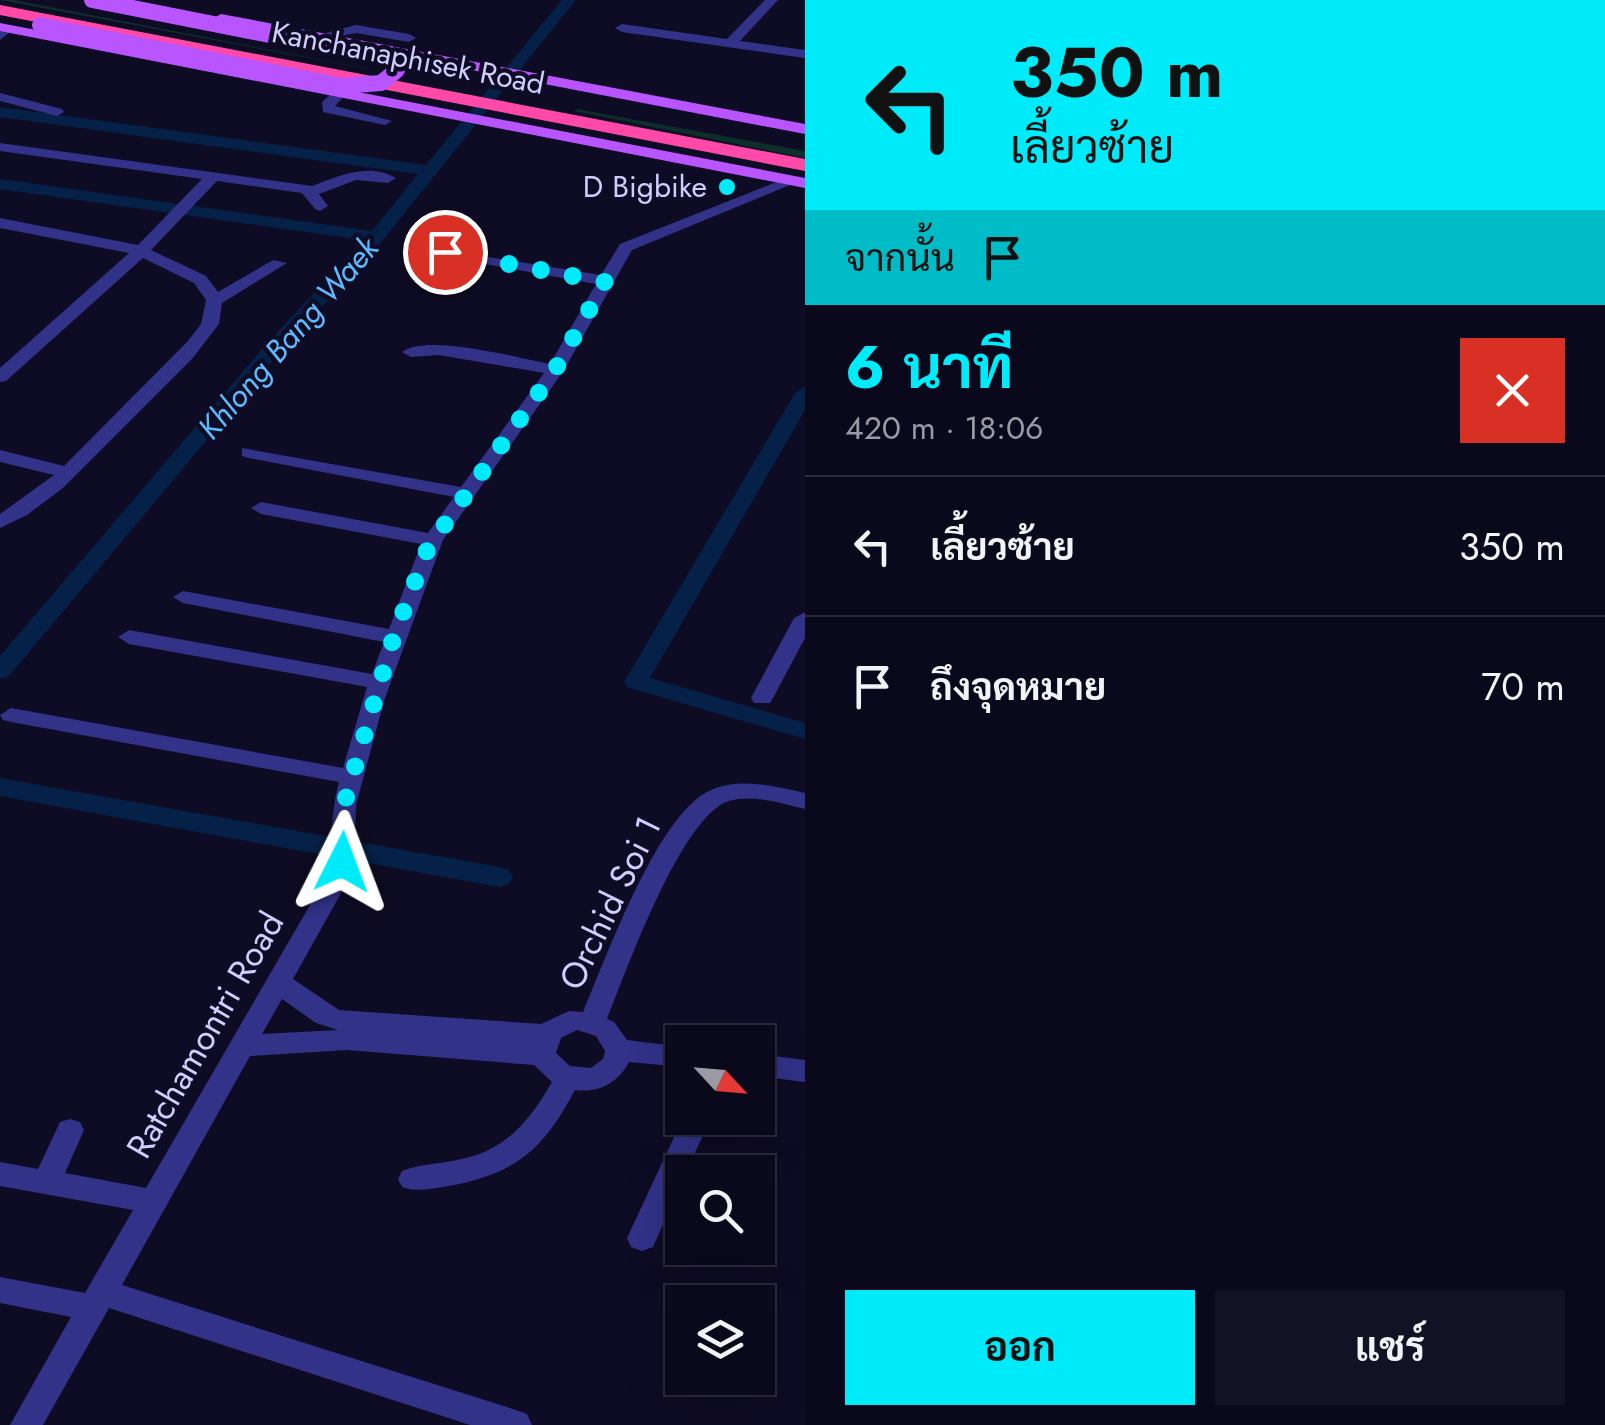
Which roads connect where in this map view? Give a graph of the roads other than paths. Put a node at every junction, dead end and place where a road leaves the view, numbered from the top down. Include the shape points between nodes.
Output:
1 (44, 0) edge
2 (92, 0) edge
3 (117, 0) edge
4 (772, 0) edge
5 (0, 10) edge
6 (2, 27) edge
7 (622, 28) dead end
8 (322, 36) junction
9 (409, 38) dead end
10 (730, 44) junction
11 (805, 54) edge
12 (397, 86) junction
13 (342, 91) junction
14 (0, 97) edge
15 (56, 112) dead end
16 (574, 112) junction
17 (385, 121) dead end
18 (805, 129) edge
19 (805, 146) edge
20 (0, 147) edge
21 (214, 176) junction
22 (801, 176) edge
23 (388, 178) dead end
24 (0, 223) edge
25 (143, 249) junction
26 (445, 252) dead end
27 (279, 263) dead end
28 (605, 282) junction
29 (214, 301) junction
30 (411, 352) dead end
31 (555, 370) junction
32 (0, 377) edge
33 (249, 452) dead end
34 (0, 456) edge
35 (67, 472) junction
36 (467, 494) junction
37 (260, 508) dead end
38 (0, 522) edge
39 (433, 540) junction
40 (183, 597) dead end
41 (805, 618) edge
42 (394, 636) junction
43 (128, 637) dead end
44 (380, 682) junction
45 (762, 698) dead end
46 (11, 715) dead end
47 (352, 777) junction
48 (805, 801) edge
49 (277, 981) junction
50 (326, 1016) junction
51 (592, 1022) junction
52 (310, 1040) junction
53 (544, 1045) junction
54 (242, 1046) junction
55 (618, 1050) junction
56 (665, 1054) edge
57 (775, 1068) edge
58 (805, 1072) edge
59 (568, 1078) junction
60 (70, 1130) dead end
61 (690, 1135) edge
62 (0, 1174) edge
63 (46, 1180) junction
64 (412, 1180) dead end
65 (153, 1201) junction
66 (642, 1238) dead end
67 (0, 1290) edge
68 (97, 1300) junction
69 (26, 1425) edge
70 (516, 1425) edge

1 - 12 highway, Kanchanaphisek Road
2 - 6 main road, bridge via 381,56 398,70 381,83 342,86 40,25
3 - 8 main road
4 - 10 street
5 - 12 highway, Kanchanaphisek Road
6 - 13 main road
7 - 10 street
8 - 9 street via 356,29
8 - 16 main road via 424,57
10 - 11 street
12 - 13 main road
12 - 16 highway, Kanchanaphisek Road
13 - 17 street via 328,108
14 - 15 street
16 - 18 main road
16 - 19 highway, Kanchanaphisek Road
16 - 22 highway, Kanchanaphisek Road
20 - 21 street
21 - 23 street via 316,198 354,175
21 - 25 street
22 - 28 street, Ratchamontri Road via 634,241
24 - 25 street
25 - 29 street via 203,282
25 - 32 street
26 - 28 street
27 - 29 street
28 - 31 street, Ratchamontri Road
29 - 35 street via 212,322
30 - 31 street via 440,350
31 - 36 street, Ratchamontri Road
33 - 36 street
34 - 35 street
35 - 38 street
36 - 39 street, Ratchamontri Road
37 - 39 street
39 - 42 street, Ratchamontri Road
40 - 42 street
41 - 45 street
42 - 44 street, Ratchamontri Road
43 - 44 street
44 - 47 street, Ratchamontri Road
46 - 47 street
47 - 49 street, Ratchamontri Road via 342,862
48 - 51 street, Orchid Soi 1 via 738,790 700,807 662,868
49 - 50 street
49 - 54 street, Ratchamontri Road
50 - 52 street
50 - 53 street
51 - 53 street via 563,1023
51 - 55 street via 614,1038
52 - 53 street
52 - 54 street
53 - 59 street via 554,1072
54 - 65 street, Ratchamontri Road
55 - 56 street
55 - 59 street via 610,1071 583,1081
57 - 58 street
59 - 64 street via 548,1117 506,1160
60 - 63 street
61 - 66 street
62 - 63 street
63 - 65 street
65 - 68 street, Ratchamontri Road
67 - 68 street
68 - 69 street, Ratchamontri Road
68 - 70 street

